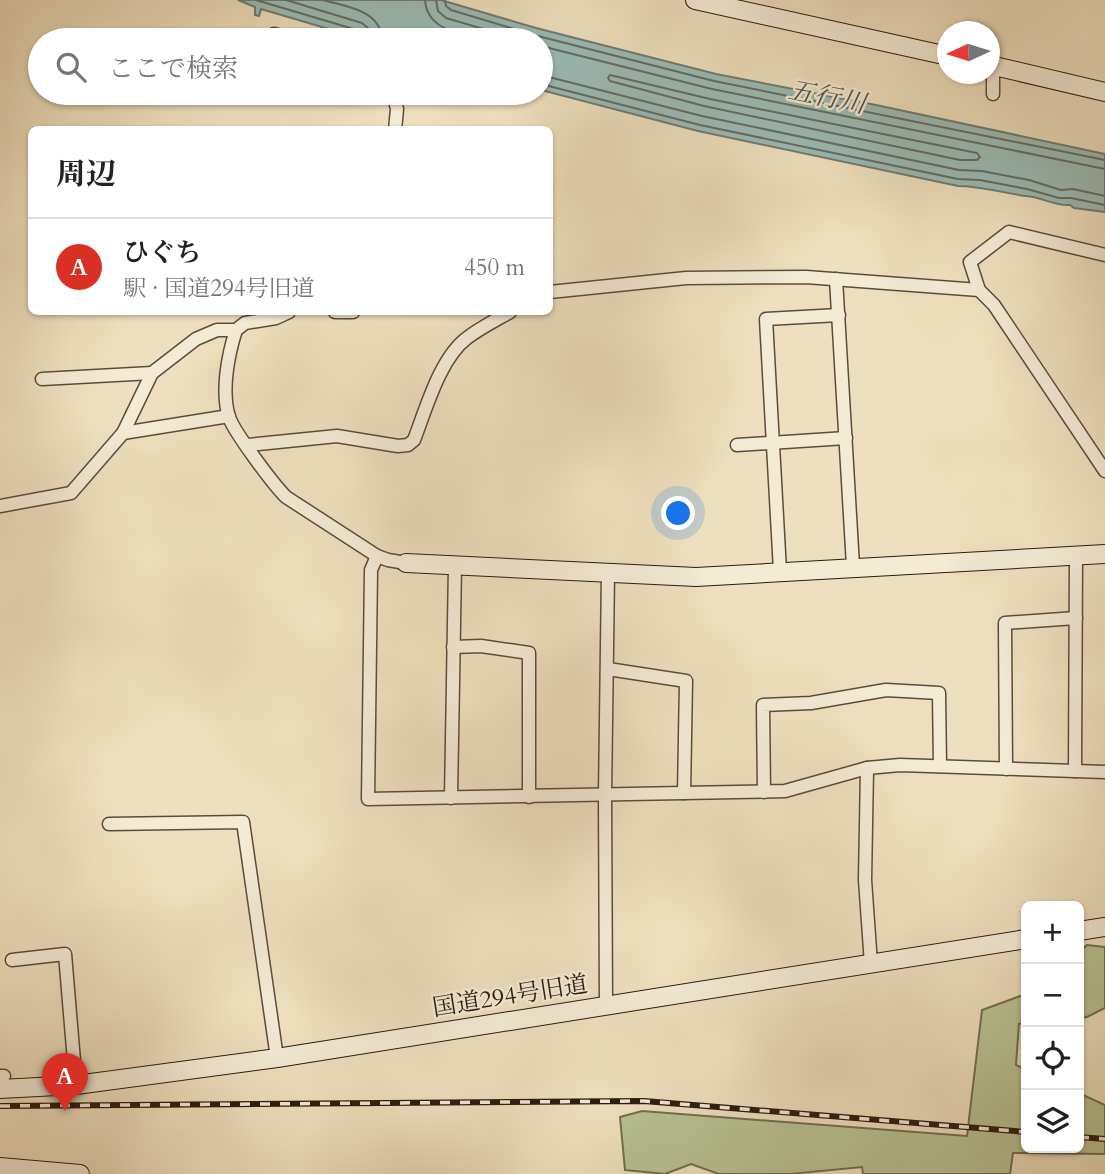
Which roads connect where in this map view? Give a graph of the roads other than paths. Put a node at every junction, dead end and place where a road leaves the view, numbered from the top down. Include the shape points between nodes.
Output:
1 (695, 0) edge
2 (937, 54) edge
3 (1000, 67) edge
4 (992, 84) edge
5 (1105, 92) edge
6 (993, 94) dead end
7 (396, 105) edge
8 (395, 126) edge
9 (1105, 255) edge
10 (836, 279) junction
11 (979, 290) junction
12 (553, 292) edge
13 (282, 315) edge
14 (505, 315) edge
15 (839, 315) junction
16 (236, 330) junction
17 (152, 373) junction
18 (42, 379) dead end
19 (229, 416) junction
20 (123, 433) junction
21 (846, 438) junction
22 (772, 443) junction
23 (248, 445) junction
24 (737, 445) dead end
25 (1105, 471) edge
26 (0, 506) edge
27 (1105, 554) edge
28 (1076, 555) junction
29 (377, 556) junction
30 (405, 563) joint
31 (455, 565) junction
32 (853, 566) junction
33 (780, 571) junction
34 (608, 573) junction
35 (1076, 618) junction
36 (453, 647) junction
37 (608, 669) junction
38 (940, 766) junction
39 (867, 768) junction
40 (1006, 769) junction
41 (1075, 771) junction
42 (1105, 772) edge
43 (764, 792) junction
44 (684, 793) junction
45 (605, 794) junction
46 (529, 797) junction
47 (451, 798) junction
48 (109, 824) dead end
49 (1105, 927) edge
50 (1084, 930) edge
51 (1021, 940) edge
52 (12, 960) dead end
53 (871, 964) junction
54 (606, 1006) junction
55 (277, 1058) junction
56 (1, 1080) edge
57 (76, 1085) junction
58 (0, 1167) edge
59 (80, 1174) edge

1 - 2 street
3 - 5 street
4 - 6 street
7 - 8 street
9 - 11 street via 1009,232 970,262
10 - 11 street
10 - 12 street via 686,278
10 - 15 street
11 - 25 street via 994,305
13 - 16 street via 245,323
14 - 23 street via 467,338 448,359 408,445 337,436
15 - 21 street
15 - 22 street via 766,319
16 - 17 street via 217,330 196,339
16 - 19 street via 226,396
17 - 18 street
17 - 20 street
19 - 20 street
19 - 23 street
20 - 26 street via 71,493
21 - 22 street
21 - 32 street
22 - 24 street
22 - 33 street
23 - 29 street via 286,497
27 - 28 street
28 - 32 street
28 - 35 street
29 - 30 street
29 - 47 street via 371,570 368,799
30 - 31 street
31 - 34 street
31 - 36 street
32 - 33 street
33 - 34 street via 696,577
34 - 37 street
35 - 40 street via 1005,622
35 - 41 street
36 - 46 street via 529,653
36 - 47 street
37 - 44 street via 685,681
37 - 45 street
38 - 39 street
38 - 40 street
38 - 43 street via 939,693 886,690 811,703 763,705
39 - 43 street via 785,791
39 - 53 street via 865,880
40 - 41 street
41 - 42 street
43 - 44 street
44 - 45 street
45 - 46 street
45 - 54 street
46 - 47 street
48 - 55 street via 243,822
49 - 50 street
51 - 53 street, 国道294号旧道
52 - 57 street via 65,954
53 - 54 street, 国道294号旧道
54 - 55 street, 国道294号旧道
55 - 57 street, 国道294号旧道
56 - 57 street, 国道294号旧道
58 - 59 street

